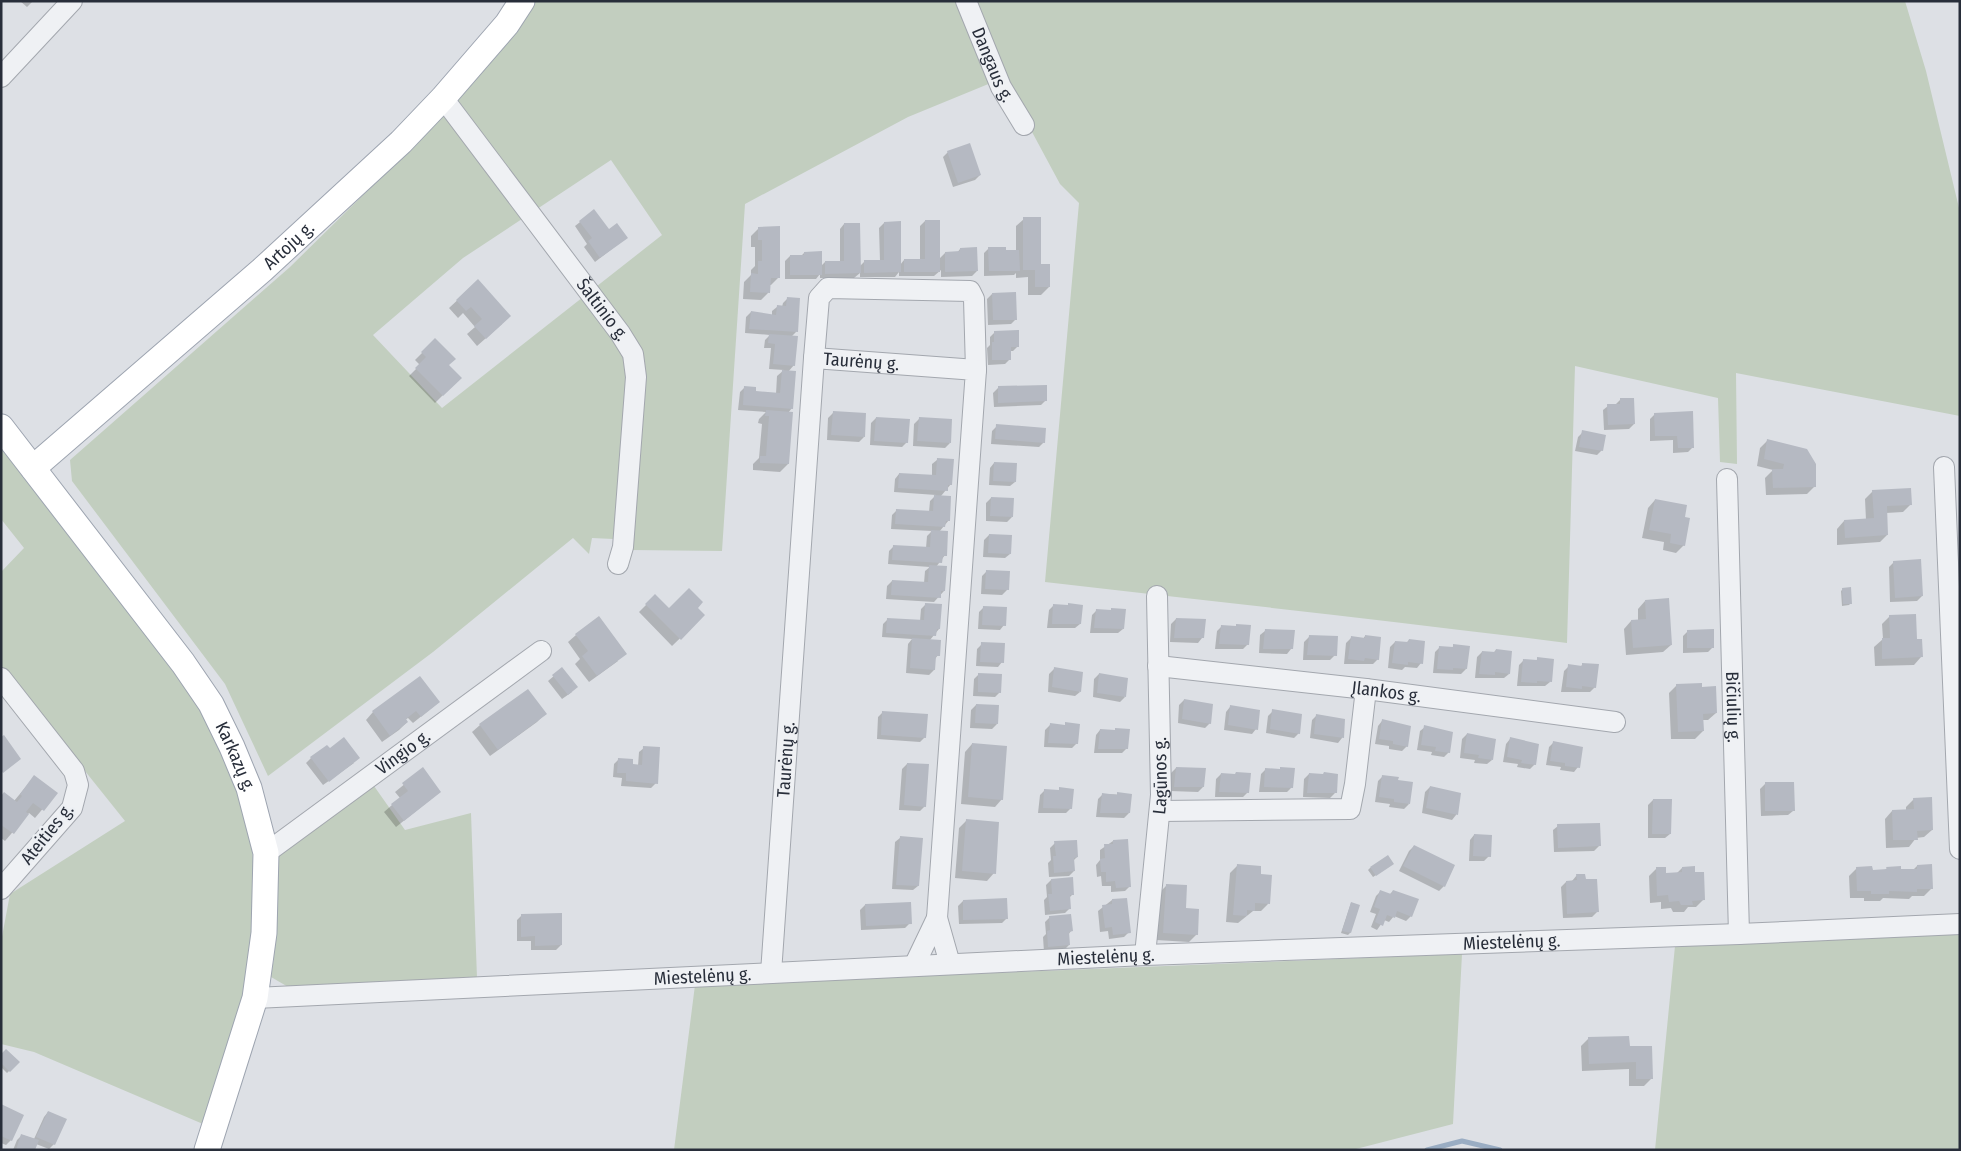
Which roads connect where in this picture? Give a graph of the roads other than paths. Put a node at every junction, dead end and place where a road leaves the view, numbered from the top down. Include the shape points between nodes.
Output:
1 (72, 1) edge
2 (522, 1) edge
3 (966, 1) edge
4 (1, 77) edge
5 (443, 98) junction
6 (1024, 125) dead end
7 (814, 358) junction
8 (976, 370) junction
9 (1, 427) edge
10 (1944, 467) dead end
11 (34, 468) junction
12 (1727, 479) dead end
13 (618, 564) dead end
14 (1157, 596) dead end
15 (541, 651) dead end
16 (1158, 666) junction
17 (1, 678) edge
18 (1366, 688) junction
19 (1615, 722) dead end
20 (1160, 811) junction
21 (1960, 849) edge
22 (266, 853) junction
23 (1, 889) edge
24 (937, 918) junction
25 (1960, 924) edge
26 (1739, 934) junction
27 (1145, 955) junction
28 (950, 964) junction
29 (914, 966) junction
30 (771, 973) junction
31 (255, 998) junction
32 (207, 1150) edge

1 - 4 street
2 - 5 main road, Artojų g. via 507,24
3 - 6 street, Dangaus g. via 1001,87
5 - 11 main road, Artojų g. via 401,142 262,270
5 - 13 street, Šaltinio g. via 633,354 636,377 623,547
7 - 8 street, Taurėnų g.
7 - 8 street via 820,298 828,288 970,291 974,299
7 - 30 street, Taurėnų g.
8 - 24 street
9 - 11 main road, Karkazų g.
10 - 21 street
11 - 22 main road, Karkazų g. via 211,704 249,788
12 - 26 street, Bičiulių g.
14 - 16 street, Lagūnos g.
15 - 22 street, Vingio g.
16 - 18 street, Įlankos g.
16 - 20 street, Lagūnos g.
17 - 23 street, Ateities g. via 74,772 78,785 72,808
18 - 19 street, Įlankos g.
18 - 20 street via 1350,809
20 - 27 street, Lagūnos g.
22 - 31 main road, Karkazų g. via 264,933
24 - 28 street
24 - 29 street
25 - 26 street, Miestelėnų g.
26 - 27 street, Miestelėnų g.
27 - 28 street, Miestelėnų g.
28 - 29 street, Miestelėnų g.
29 - 30 street, Miestelėnų g.
30 - 31 street, Miestelėnų g.
31 - 32 main road, Karkazų g.

